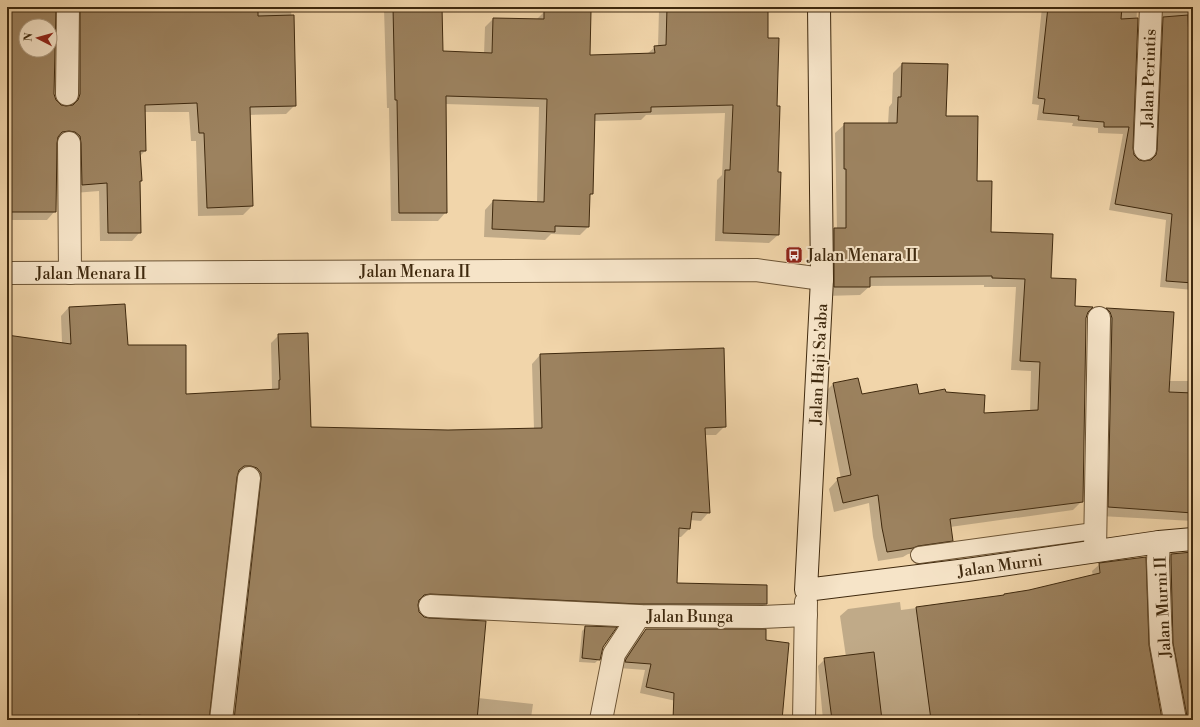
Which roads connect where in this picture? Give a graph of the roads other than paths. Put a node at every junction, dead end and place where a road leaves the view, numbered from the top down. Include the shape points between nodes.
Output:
1 (68, 7) edge
2 (819, 7) edge
3 (1150, 7) edge
4 (67, 94) dead end
5 (68, 143) dead end
6 (1145, 149) dead end
7 (7, 273) edge
8 (70, 273) junction
9 (822, 279) junction
10 (1099, 318) dead end
11 (249, 478) dead end
12 (1193, 539) edge
13 (1095, 541) junction
14 (1159, 542) junction
15 (963, 549) junction
16 (919, 555) dead end
17 (967, 570) junction
18 (806, 590) junction
19 (430, 606) dead end
20 (806, 615) junction
21 (639, 616) junction
22 (221, 720) edge
23 (601, 720) edge
24 (804, 720) edge
25 (1175, 720) edge

1 - 4 street
2 - 9 street, Jalan Haji Sa'aba
3 - 6 street, Jalan Perintis
5 - 8 street
7 - 8 street, Jalan Menara II
8 - 9 street, Jalan Menara II via 756,270
9 - 18 street, Jalan Haji Sa'aba
10 - 13 street
11 - 22 street
12 - 14 street, Jalan Murni
13 - 14 street, Jalan Murni
13 - 15 lane
13 - 17 street, Jalan Murni
14 - 25 street, Jalan Murni II via 1161,644
15 - 16 lane
15 - 17 lane
17 - 18 street, Jalan Murni
18 - 20 street, Jalan Haji Sa'aba
19 - 21 street
20 - 21 street, Jalan Bunga
20 - 24 street, Jalan Haji Sa'aba
21 - 23 street, Jalan Bunga via 614,654

